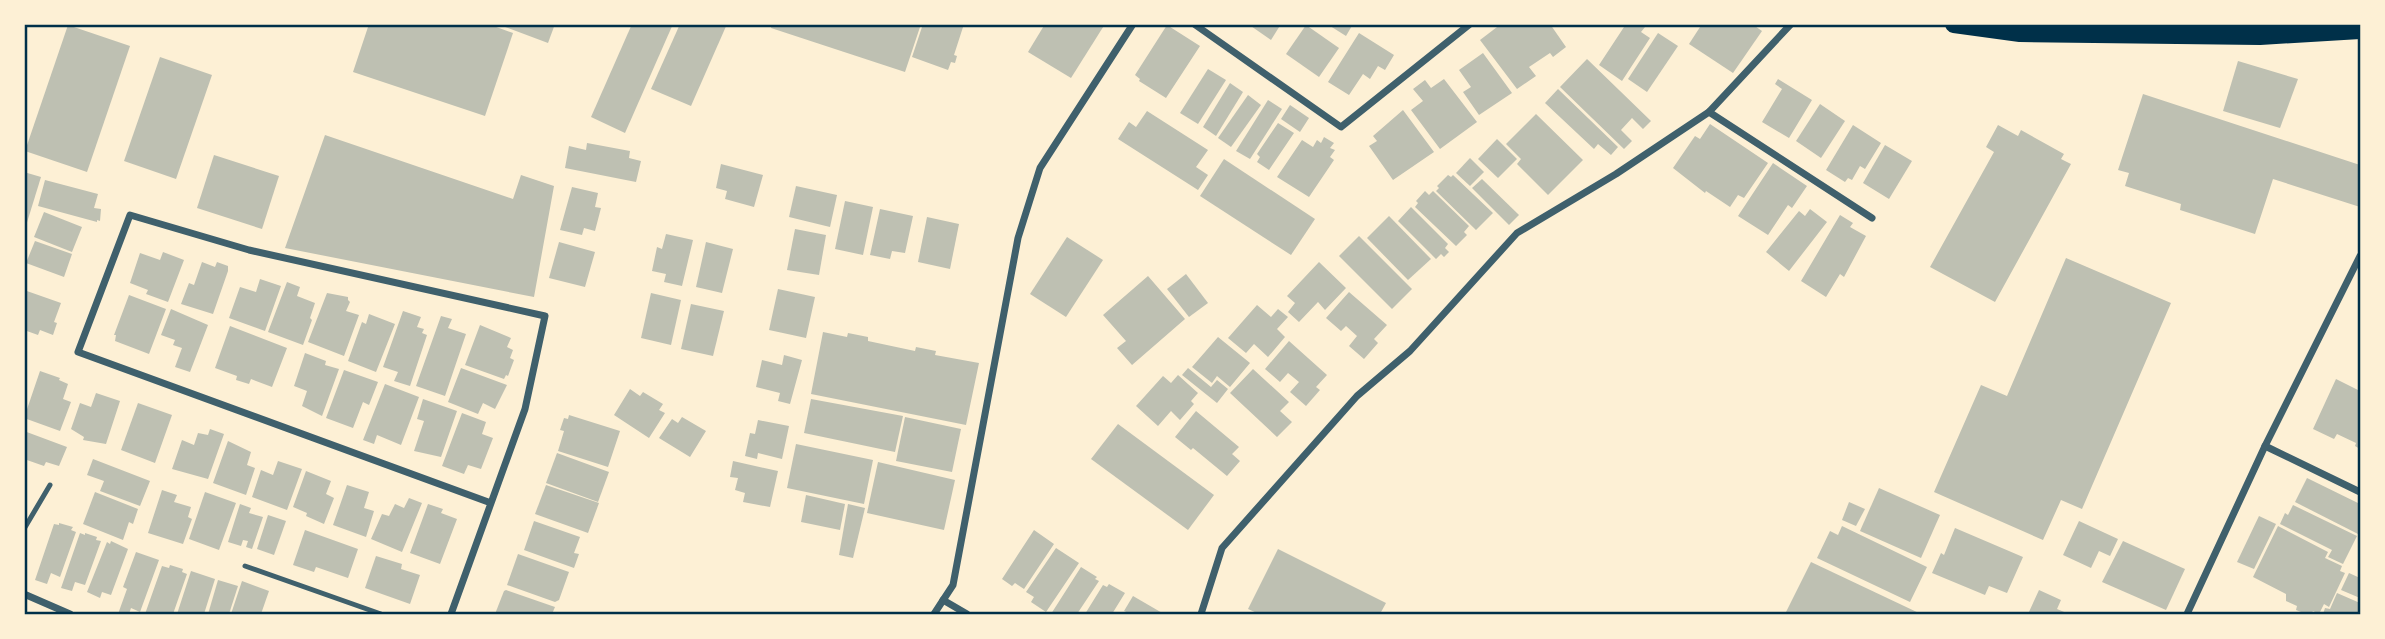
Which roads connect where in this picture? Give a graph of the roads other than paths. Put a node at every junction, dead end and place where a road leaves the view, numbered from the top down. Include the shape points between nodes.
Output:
1 (1133, 24) edge
2 (1194, 24) edge
3 (1471, 24) edge
4 (1791, 24) edge
5 (1954, 24) edge
6 (2361, 30) edge
7 (1709, 112) junction
8 (1872, 218) dead end
9 (2361, 256) edge
10 (2264, 446) junction
11 (50, 485) dead end
12 (2361, 492) edge
13 (491, 503) junction
14 (24, 528) edge
15 (245, 566) dead end
16 (24, 594) edge
17 (943, 600) junction
18 (70, 614) edge
19 (381, 614) edge
20 (451, 614) edge
21 (934, 614) edge
22 (967, 614) edge
23 (1200, 614) edge
24 (2187, 614) edge

1 - 17 street via 1040,168 1018,238 953,586
2 - 3 street via 1341,127
4 - 7 street
5 - 6 main road via 2020,33 2260,36
7 - 8 street
7 - 23 street via 1517,233 1410,351 1357,396 1222,548
9 - 10 street
10 - 12 street
10 - 24 street
11 - 14 lane
13 - 13 street via 78,352 130,215 248,250 545,316 525,409
13 - 20 street
15 - 19 lane
16 - 18 street
17 - 21 street
17 - 22 street

